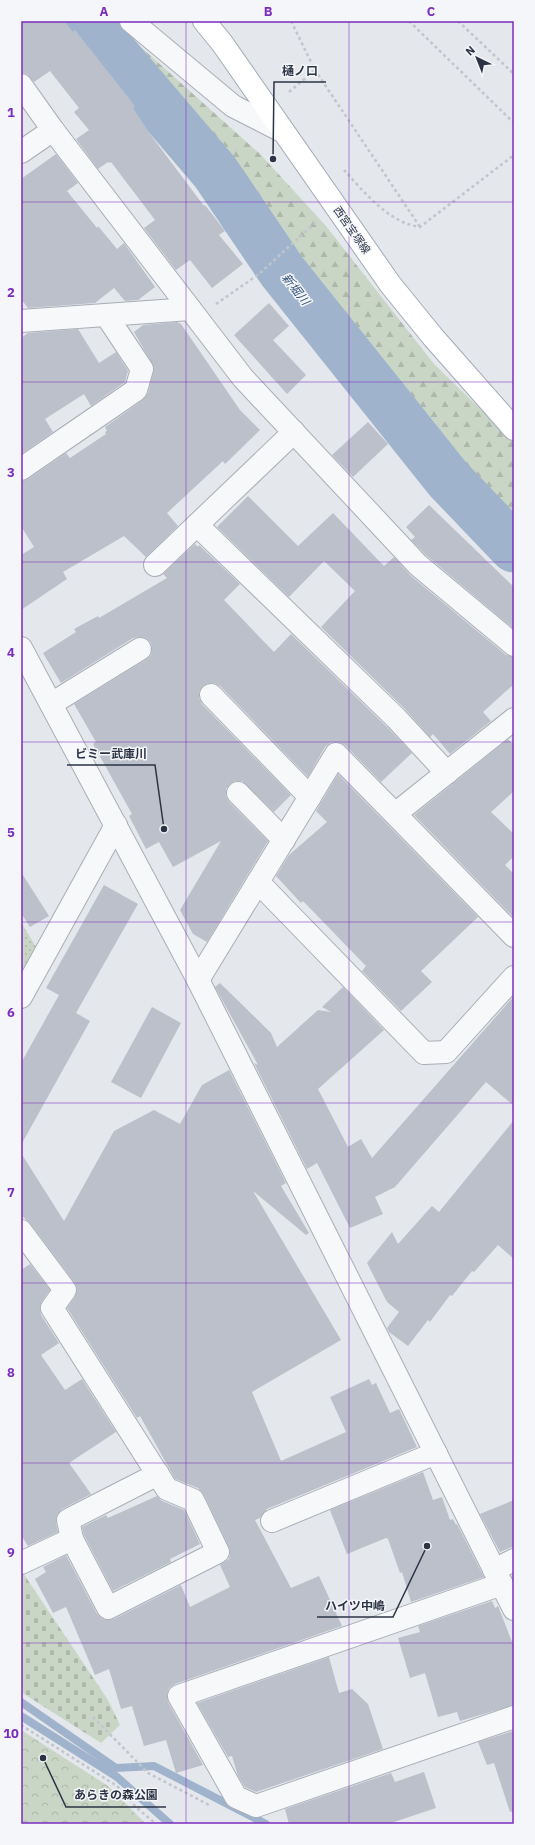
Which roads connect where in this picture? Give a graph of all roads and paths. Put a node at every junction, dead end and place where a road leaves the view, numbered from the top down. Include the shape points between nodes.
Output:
1 (132, 21) edge
2 (204, 21) edge
3 (291, 21) edge
4 (408, 21) edge
5 (458, 21) edge
6 (315, 70) junction
7 (514, 74) edge
8 (21, 85) edge
9 (292, 98) dead end
10 (514, 123) edge
11 (53, 130) junction
12 (282, 131) junction
13 (21, 152) edge
14 (514, 155) edge
15 (338, 164) dead end
16 (318, 220) dead end
17 (420, 227) junction
18 (193, 314) junction
19 (106, 315) junction
20 (21, 321) edge
21 (514, 429) edge
22 (294, 432) junction
23 (21, 469) edge
24 (197, 525) junction
25 (155, 565) dead end
26 (514, 645) edge
27 (21, 648) edge
28 (140, 649) dead end
29 (211, 695) dead end
30 (51, 704) junction
31 (514, 719) edge
32 (447, 773) junction
33 (238, 793) dead end
34 (310, 797) junction
35 (395, 814) junction
36 (116, 825) junction
37 (284, 840) junction
38 (258, 882) junction
39 (514, 936) edge
40 (514, 977) edge
41 (198, 980) junction
42 (21, 997) edge
43 (21, 1230) edge
44 (436, 1453) junction
45 (158, 1474) junction
46 (272, 1521) dead end
47 (72, 1539) junction
48 (514, 1560) edge
49 (21, 1563) edge
50 (498, 1577) junction
51 (514, 1609) edge
52 (93, 1717) dead end
53 (514, 1717) edge
54 (21, 1725) edge
55 (212, 1806) dead end
56 (156, 1824) edge

1 - 12 street via 233,106
2 - 12 main road, 西宮宝塚線
3 - 6 path
4 - 10 path
5 - 7 path
6 - 9 path via 288,91
6 - 17 path
8 - 11 street
11 - 13 street
11 - 18 street
12 - 21 main road, 西宮宝塚線 via 390,284
14 - 17 path
15 - 17 path via 377,205 410,226
16 - 18 path via 260,274
18 - 19 street
18 - 22 street via 243,378
19 - 20 street
19 - 23 street via 142,369 136,390
22 - 24 street
22 - 26 street via 418,565
24 - 25 street
24 - 32 street via 396,718
27 - 30 street
28 - 30 street
29 - 34 street
30 - 36 street
31 - 32 street
32 - 35 street
33 - 37 street
34 - 35 street via 336,754
34 - 37 street
35 - 39 street
36 - 41 street
36 - 42 street
37 - 38 street
38 - 40 street via 424,1053 446,1052
38 - 41 street
41 - 44 street
43 - 45 street via 64,1290 52,1308
44 - 46 street
44 - 50 street
45 - 47 street via 68,1520
45 - 47 street via 167,1488 193,1500 218,1552 108,1608
47 - 49 street
48 - 50 street
50 - 51 street
50 - 53 street via 179,1696 236,1797 256,1806
52 - 55 path via 148,1773
54 - 56 path via 117,1786

